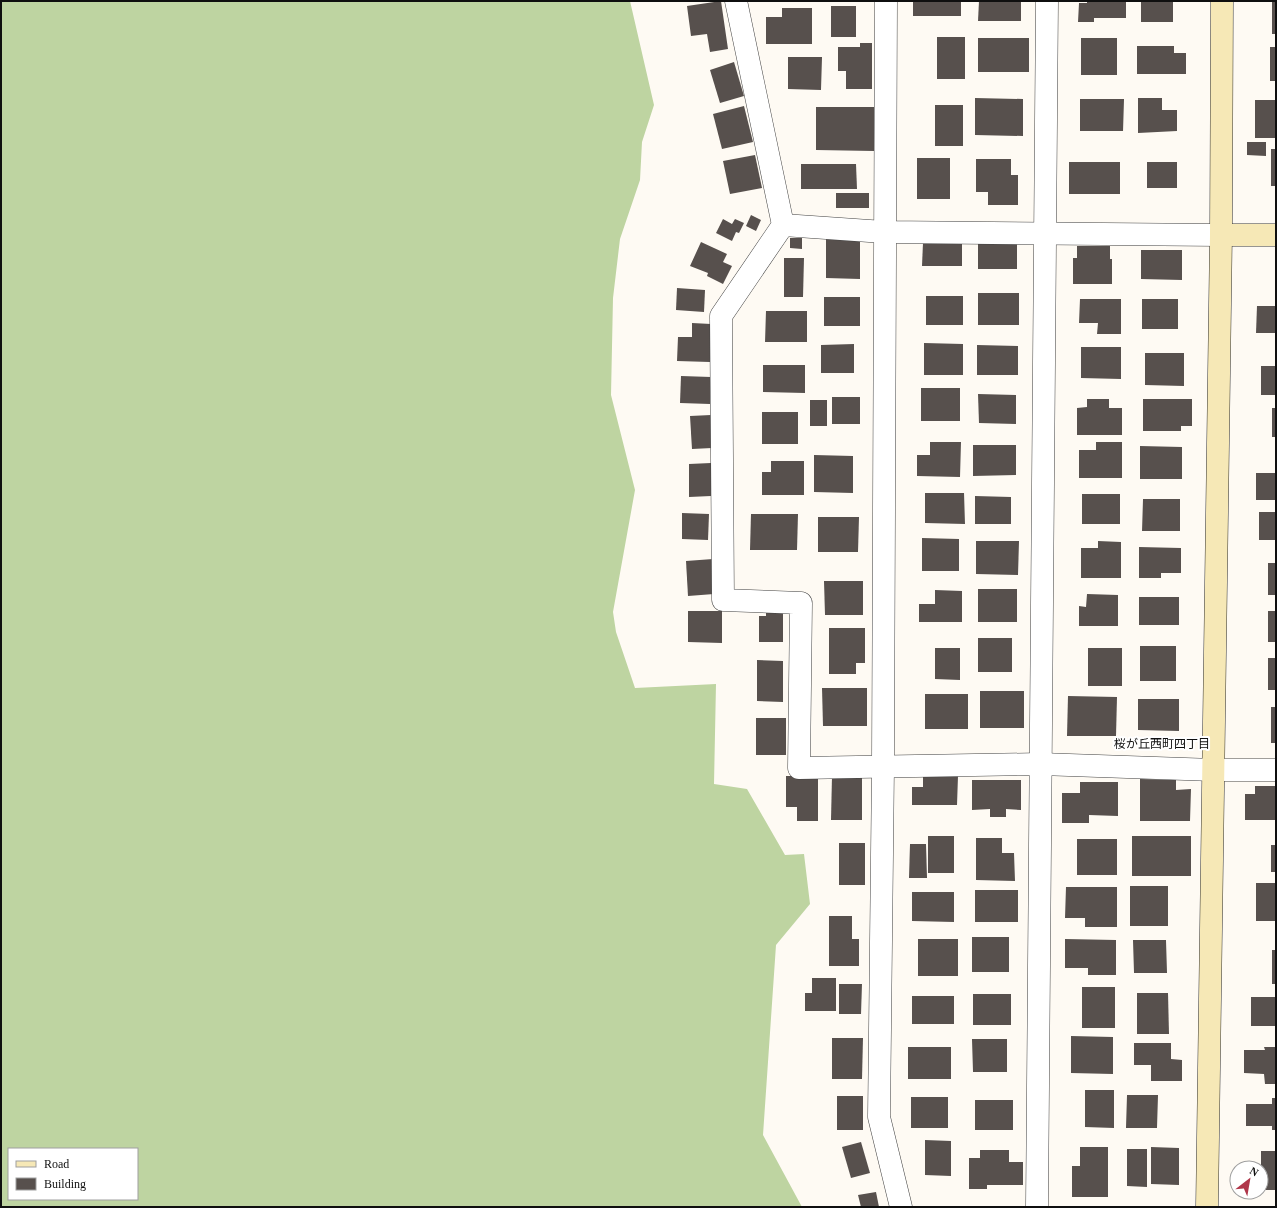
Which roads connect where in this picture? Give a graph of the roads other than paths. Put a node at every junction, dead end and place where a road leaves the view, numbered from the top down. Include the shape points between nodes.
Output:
1 (736, 1) edge
2 (886, 1) edge
3 (1047, 1) edge
4 (1222, 1) edge
5 (783, 225) junction
6 (884, 232) junction
7 (1045, 233) junction
8 (1222, 235) junction
9 (1276, 236) edge
10 (1040, 764) junction
11 (883, 766) junction
12 (1214, 770) junction
13 (1276, 770) edge
14 (901, 1207) edge
15 (1037, 1207) edge
16 (1207, 1207) edge

1 - 5 street
2 - 6 street
3 - 7 street
4 - 8 street
5 - 6 street
5 - 11 street via 721,316 723,600 801,603 799,768
6 - 7 street
6 - 11 street
7 - 8 street
7 - 10 street
8 - 9 street
8 - 12 street
10 - 11 street
10 - 12 street
10 - 15 street
11 - 14 street via 879,1117
12 - 13 street
12 - 16 street

